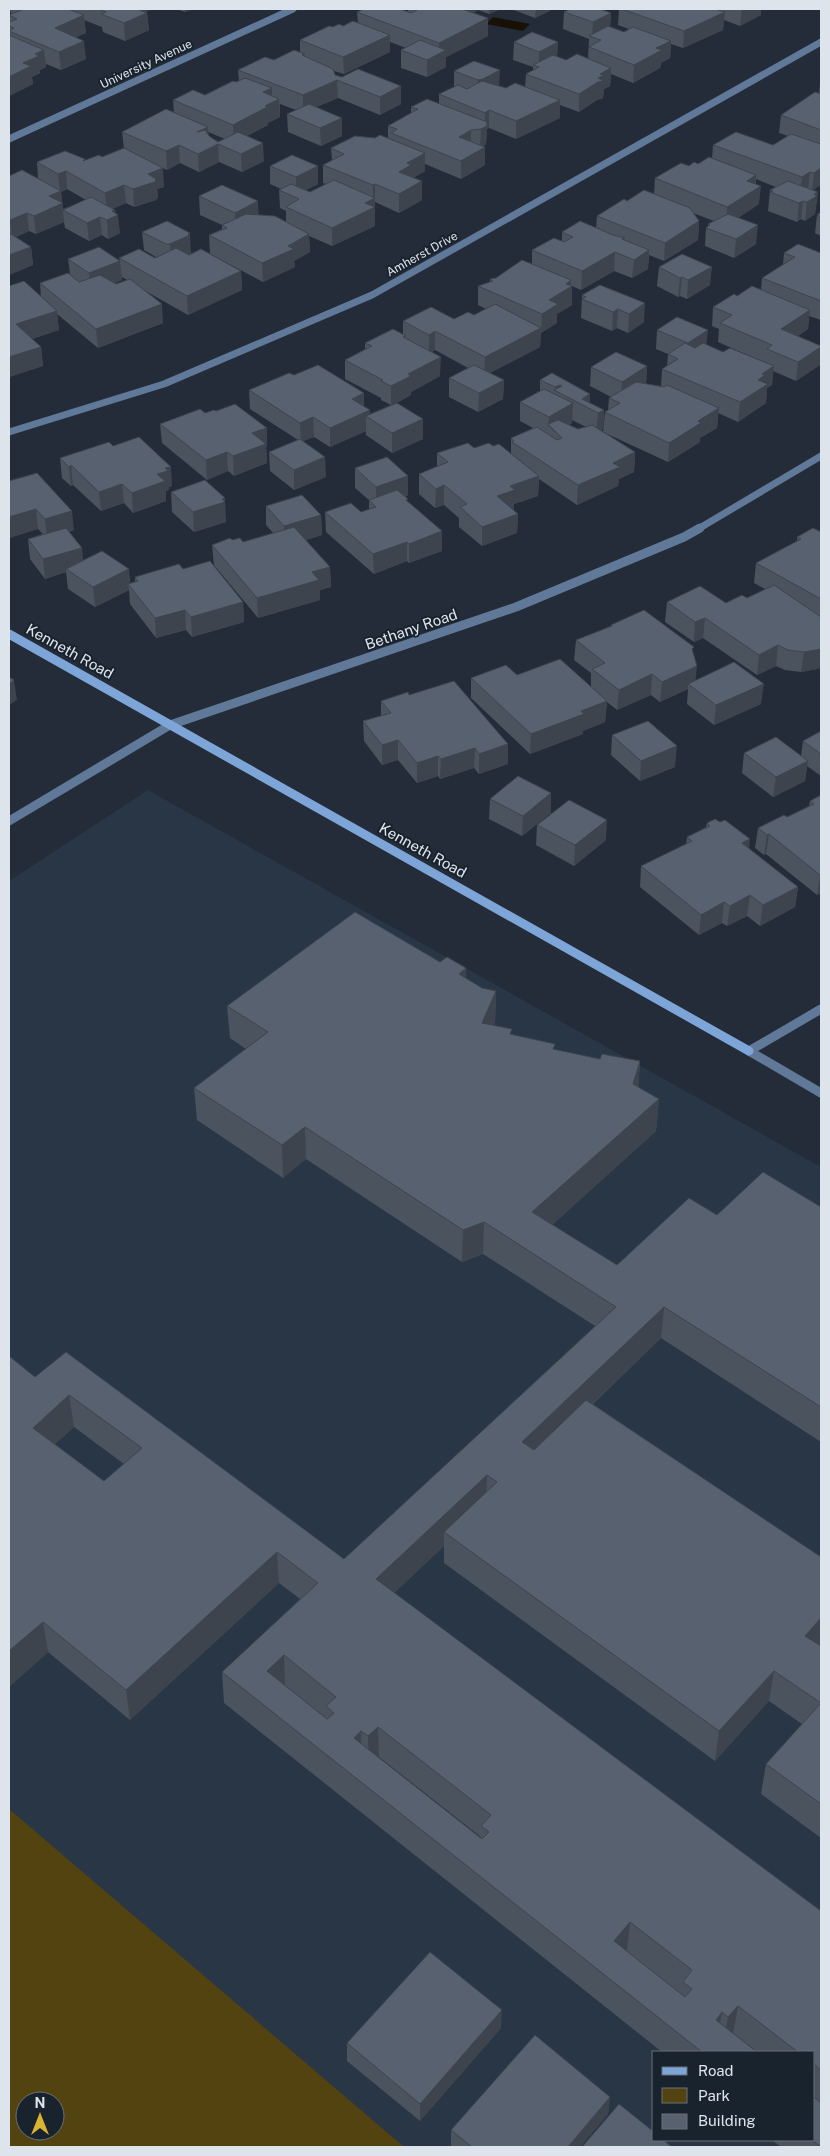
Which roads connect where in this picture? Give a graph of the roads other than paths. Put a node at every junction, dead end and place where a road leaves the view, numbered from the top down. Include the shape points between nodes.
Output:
1 (293, 9) edge
2 (821, 42) edge
3 (9, 139) edge
4 (9, 432) edge
5 (821, 456) edge
6 (9, 634) edge
7 (170, 725) junction
8 (9, 822) edge
9 (821, 1009) edge
10 (749, 1051) junction
11 (821, 1093) edge

1 - 3 street, University Avenue
2 - 4 street, Amherst Drive via 372,295 164,384
5 - 7 street, Bethany Road via 684,537 516,608
6 - 7 street, Kenneth Road
7 - 8 street, Bethany Road
7 - 10 street, Kenneth Road
9 - 10 street
10 - 11 street, Kenneth Road

